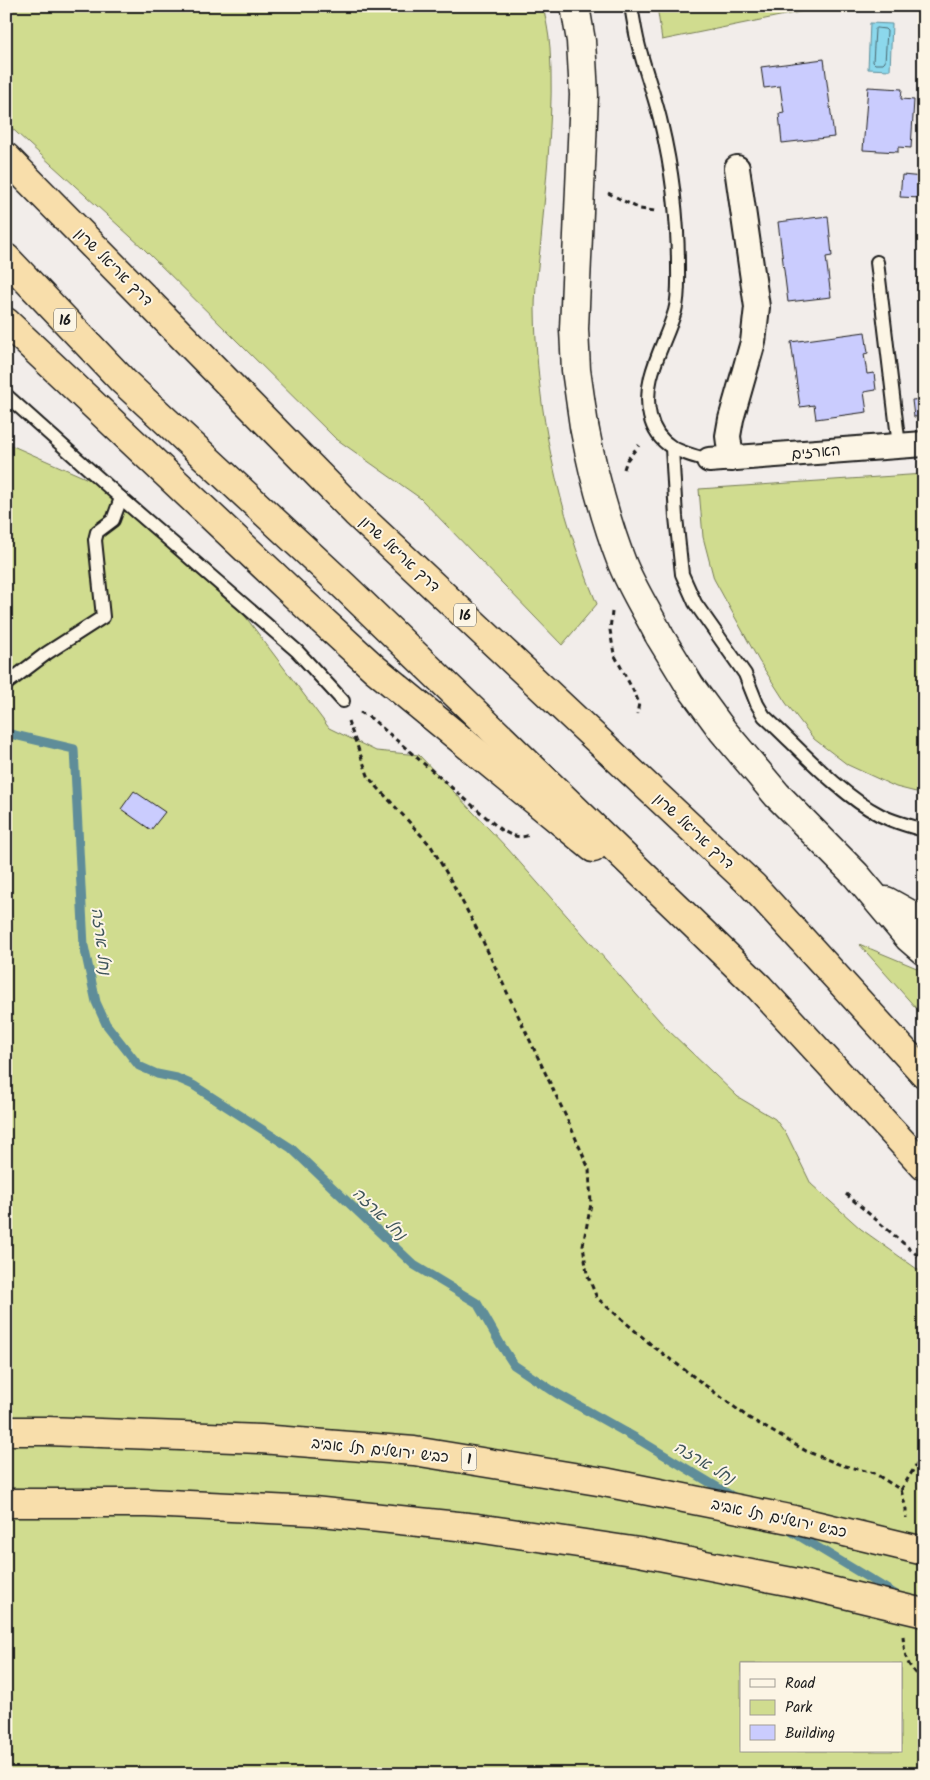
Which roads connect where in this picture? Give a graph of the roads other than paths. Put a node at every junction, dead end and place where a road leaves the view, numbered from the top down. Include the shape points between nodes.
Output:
1 (574, 6) edge
2 (631, 6) edge
3 (6, 157) edge
4 (737, 168) dead end
5 (6, 258) edge
6 (877, 262) dead end
7 (6, 322) edge
8 (6, 395) edge
9 (924, 444) edge
10 (899, 446) junction
11 (672, 448) junction
12 (720, 460) junction
13 (120, 498) junction
14 (6, 684) edge
15 (343, 702) road end
16 (924, 830) edge
17 (856, 875) junction
18 (924, 922) edge
19 (924, 951) edge
20 (764, 991) junction
21 (924, 1073) edge
22 (924, 1166) edge
23 (6, 1431) edge
24 (6, 1503) edge
25 (924, 1551) edge
26 (913, 1621) edge

1 - 17 main road, bridge via 582,41 584,96 574,329 576,370 591,464 603,508 623,564 659,635 690,686 777,795
2 - 11 lane via 640,54 661,122 675,211 678,264 675,310 651,375 648,404 655,431
3 - 21 highway, דרך אריאל שרון / 16 via 356,513 752,886
4 - 12 street via 756,307 753,342
5 - 20 highway, 16 via 123,381 344,586
6 - 10 lane
7 - 20 highway via 375,669
8 - 13 lane
9 - 10 street, הארזים
10 - 12 street, הארזים
11 - 12 lane via 684,454
11 - 16 lane via 682,574 695,603 744,674 764,716 860,803 880,815
13 - 14 lane via 112,520 97,532 95,540 103,617
13 - 15 lane via 296,651
17 - 18 main road via 890,904
17 - 19 main road via 909,938
20 - 22 highway, 16
23 - 25 highway, כביש ירושלים תל אביב / 1, bridge via 261,1439 414,1451 661,1493
24 - 26 highway, bridge via 147,1503 313,1511 476,1528 639,1552 802,1584

